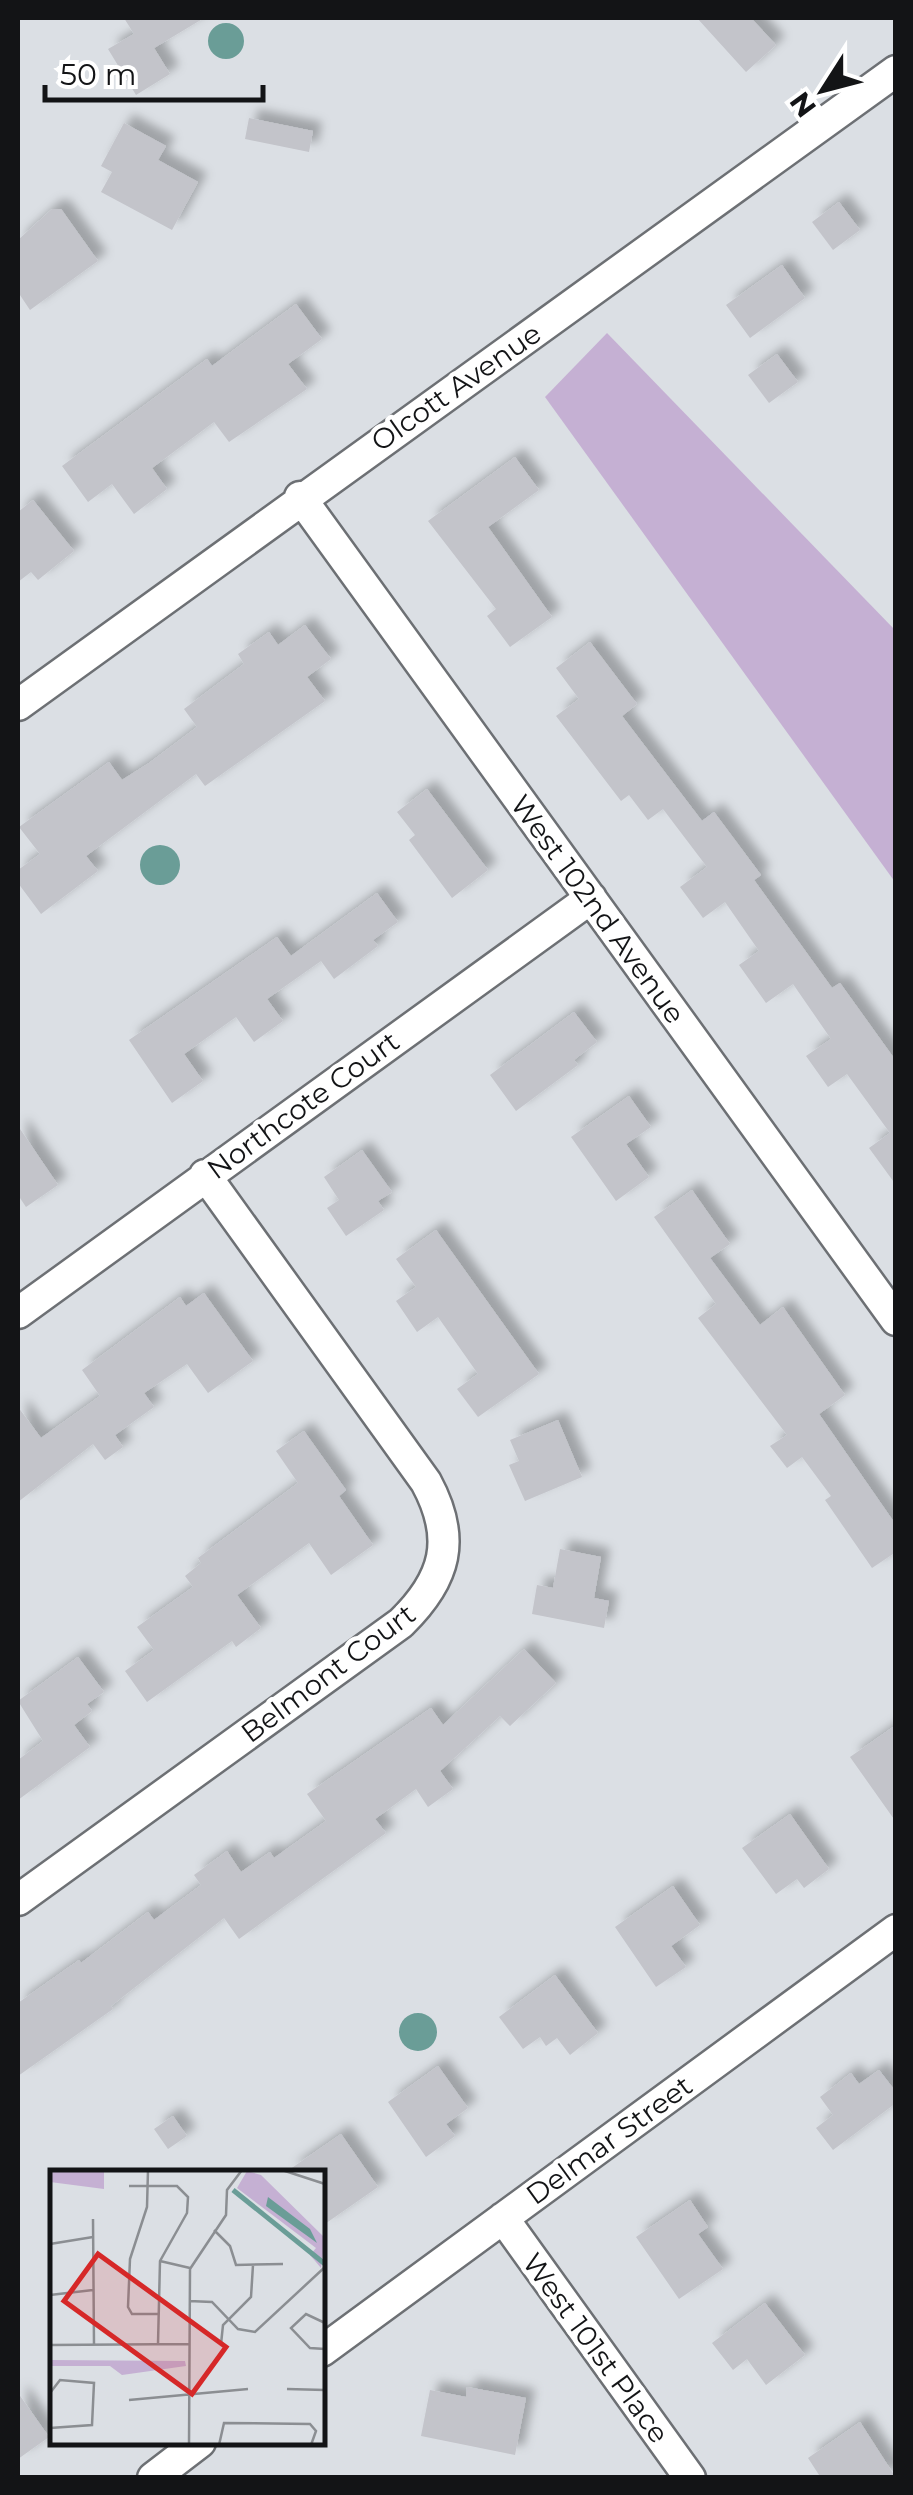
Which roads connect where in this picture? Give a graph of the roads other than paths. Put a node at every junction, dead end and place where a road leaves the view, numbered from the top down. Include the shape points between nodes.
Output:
1 (896, 70) edge
2 (300, 498) junction
3 (18, 704) edge
4 (591, 898) junction
5 (205, 1175) junction
6 (18, 1313) edge
7 (896, 1320) edge
8 (18, 1900) edge
9 (896, 1930) edge
10 (503, 2218) junction
11 (325, 2350) edge
12 (196, 2445) edge
13 (153, 2478) edge
14 (690, 2478) edge

1 - 2 street, Olcott Avenue
2 - 3 street, Olcott Avenue
2 - 4 street, West 102nd Avenue
4 - 5 street, Northcote Court
4 - 7 street, West 102nd Avenue
5 - 6 street, Northcote Court
5 - 8 street, Belmont Court via 426,1482 439,1506 442,1568 425,1599 400,1622
9 - 10 street, Delmar Street
10 - 11 street, Delmar Street
10 - 14 street, West 101st Place
12 - 13 street

